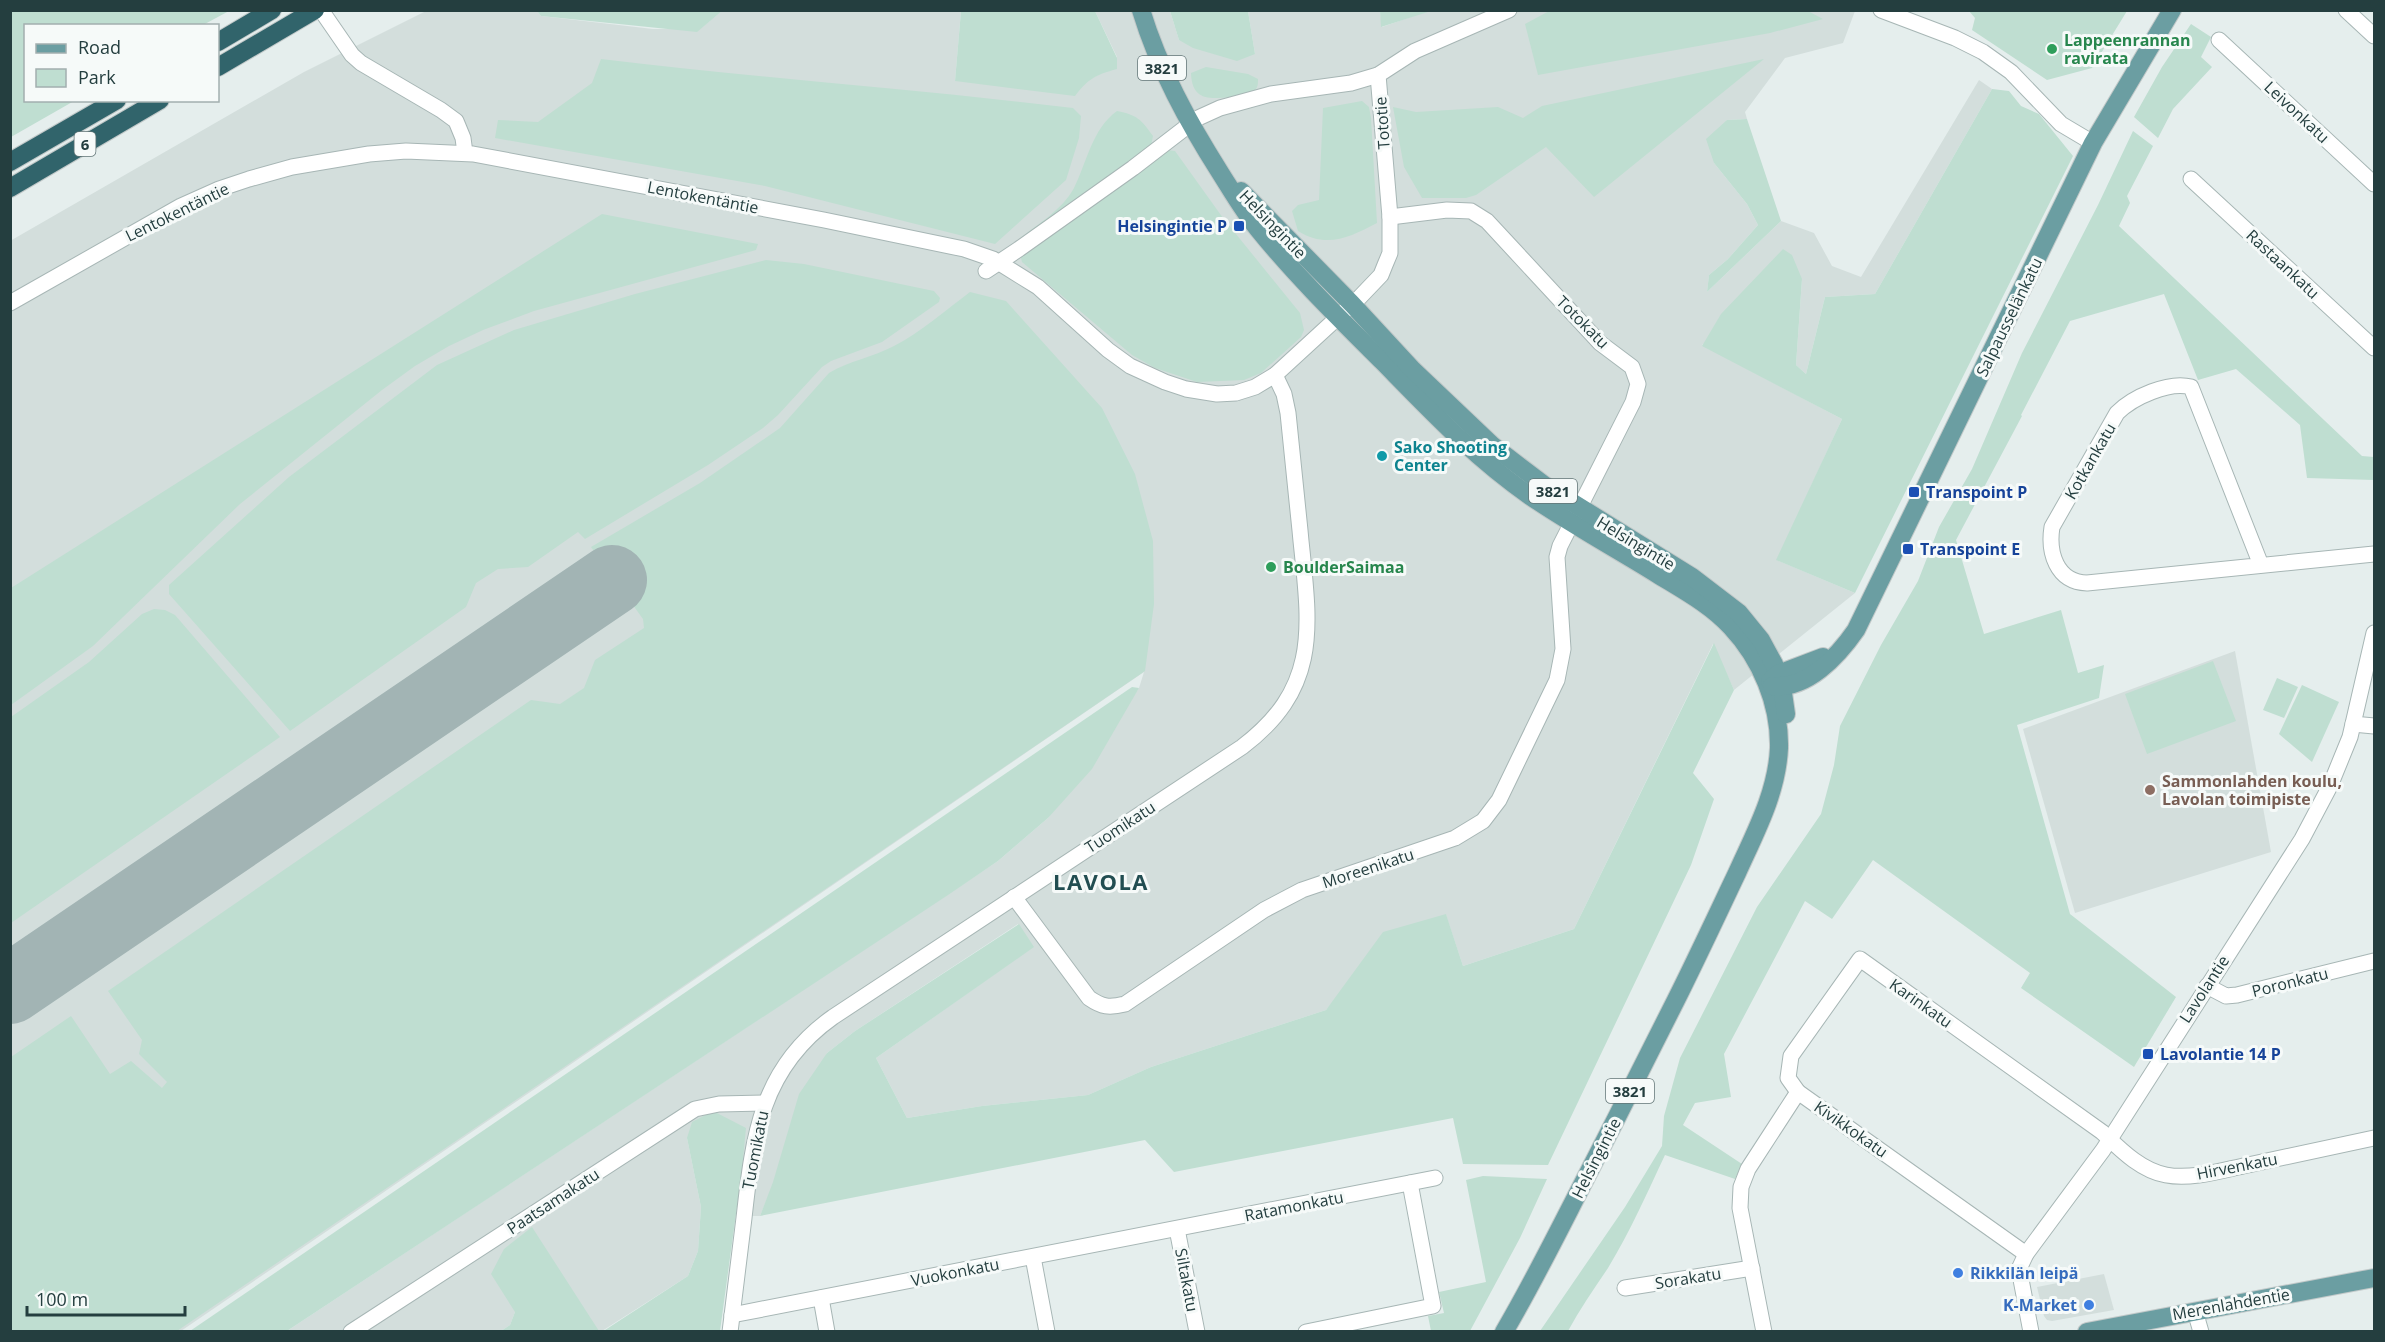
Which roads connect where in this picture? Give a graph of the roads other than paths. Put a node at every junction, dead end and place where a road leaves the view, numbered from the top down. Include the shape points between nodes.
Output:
1 (272, 10) edge
2 (315, 10) edge
3 (321, 10) edge
4 (1141, 10) edge
5 (1509, 10) edge
6 (1881, 10) edge
7 (2172, 10) edge
8 (2346, 10) edge
9 (2374, 36) edge
10 (2219, 40) dead end
11 (219, 41) edge
12 (219, 66) edge
13 (1378, 75) junction
14 (114, 102) edge
15 (157, 102) edge
16 (1190, 124) junction
17 (2093, 143) junction
18 (465, 153) junction
19 (1212, 161) junction
20 (10, 162) edge
21 (2191, 179) dead end
22 (2374, 184) edge
23 (10, 188) edge
24 (1390, 217) junction
25 (1000, 263) junction
26 (986, 271) dead end
27 (10, 303) edge
28 (1352, 304) junction
29 (1338, 317) junction
30 (2374, 348) edge
31 (1275, 375) junction
32 (1574, 515) junction
33 (2374, 554) edge
34 (2261, 565) junction
35 (2374, 633) edge
36 (1776, 682) junction
37 (2353, 724) junction
38 (2374, 726) edge
39 (1014, 897) junction
40 (2374, 961) edge
41 (2207, 986) junction
42 (1798, 1092) junction
43 (764, 1102) junction
44 (2374, 1138) edge
45 (2110, 1139) junction
46 (1435, 1178) dead end
47 (1410, 1183) junction
48 (1177, 1229) junction
49 (1559, 1230) junction
50 (2026, 1254) junction
51 (1033, 1257) junction
52 (1752, 1268) junction
53 (2374, 1278) edge
54 (1625, 1288) dead end
55 (821, 1298) junction
56 (2195, 1311) junction
57 (732, 1315) junction
58 (351, 1332) edge
59 (730, 1332) edge
60 (827, 1332) edge
61 (1047, 1332) edge
62 (1197, 1332) edge
63 (1306, 1332) edge
64 (1490, 1332) edge
65 (1504, 1332) edge
66 (1764, 1332) edge
67 (2031, 1332) edge
68 (2087, 1332) edge
69 (2200, 1332) edge

1 - 11 highway
2 - 12 highway
3 - 18 street via 339,39 361,63 456,121
4 - 16 main road, Helsingintie / 3821 via 1161,66
5 - 13 street, Tototie via 1415,51
6 - 17 street via 1983,52 2011,72 2061,124
7 - 17 main road, Salpausselänkatu
8 - 9 street
10 - 22 street, Leivonkatu
13 - 16 street via 1351,83 1271,94 1220,108
13 - 24 street, Tototie
14 - 20 highway, 6
15 - 23 highway, 6
16 - 19 main road, Helsingintie / 3821
16 - 25 street
17 - 36 main road, Salpausselänkatu via 1856,630 1838,648
18 - 25 street, Lentokentäntie via 906,236 964,249
18 - 27 street, Lentokentäntie via 369,154 249,179 181,206
19 - 28 main road, Helsingintie / 3821
19 - 29 main road, Helsingintie / 3821 via 1259,230
21 - 30 street, Rastaankatu
24 - 28 street, Tototie via 1390,253 1381,275
24 - 32 street, Totokatu via 1471,211 1486,221 1600,343 1632,367 1638,384 1633,402
25 - 26 street
25 - 31 street, Lentokentäntie via 1038,287 1130,366 1165,382 1217,394 1236,393
28 - 29 street, Lentokentäntie
28 - 32 main road, Helsingintie / 3821 via 1468,424
29 - 31 street, Lentokentäntie
29 - 32 main road, Helsingintie / 3821 via 1468,447 1526,493
31 - 39 street, Tuomikatu via 1288,413 1308,626 1301,666 1288,700 1267,728 1242,747
32 - 36 main road, Helsingintie / 3821 via 1717,614
32 - 39 street, Moreenikatu via 1557,557 1564,635 1557,680 1499,800 1484,821 1455,838 1302,890 1264,910 1125,1004 1111,1008 1101,1007 1089,998
33 - 34 street, Kotkankatu
34 - 34 street, Kotkankatu via 2076,583 2057,566 2049,544 2052,527 2117,413 2129,401 2184,385 2191,387
35 - 37 street, Lavolantie
36 - 49 main road, Helsingintie / 3821 via 1779,748 1774,782 1759,826
37 - 38 street
37 - 41 street, Lavolantie via 2330,786 2302,839
39 - 43 street, Tuomikatu via 819,1027 798,1047
40 - 41 street, Poronkatu via 2237,995 2226,996
41 - 45 street, Lavolantie
42 - 45 street, Karinkatu via 1788,1078 1791,1056 1860,959
42 - 50 street, Kivikkokatu
42 - 52 street, Kivikkokatu via 1748,1169 1741,1187 1740,1208
43 - 57 street, Tuomikatu via 753,1148
43 - 58 street, Paatsamakatu via 695,1109
44 - 45 street, Hirvenkatu via 2188,1176 2166,1175 2148,1168 2118,1149
45 - 50 street, Lavolantie
46 - 47 street, Ratamonkatu
47 - 48 street, Ratamonkatu
47 - 63 street via 1433,1306
48 - 51 street, Vuokonkatu
48 - 62 street, Siltakatu
49 - 64 main road, Helsingintie / 3821
49 - 65 main road, Helsingintie / 3821
50 - 67 street, Lavolantie via 2019,1269
51 - 55 street, Vuokonkatu
51 - 61 street
52 - 54 street, Sorakatu
52 - 66 street, Kivikkokatu
53 - 56 main road, Merenlahdentie
55 - 57 street, Vuokonkatu
55 - 60 street
56 - 68 main road, Merenlahdentie
56 - 69 street
57 - 59 street, Tuomikatu

